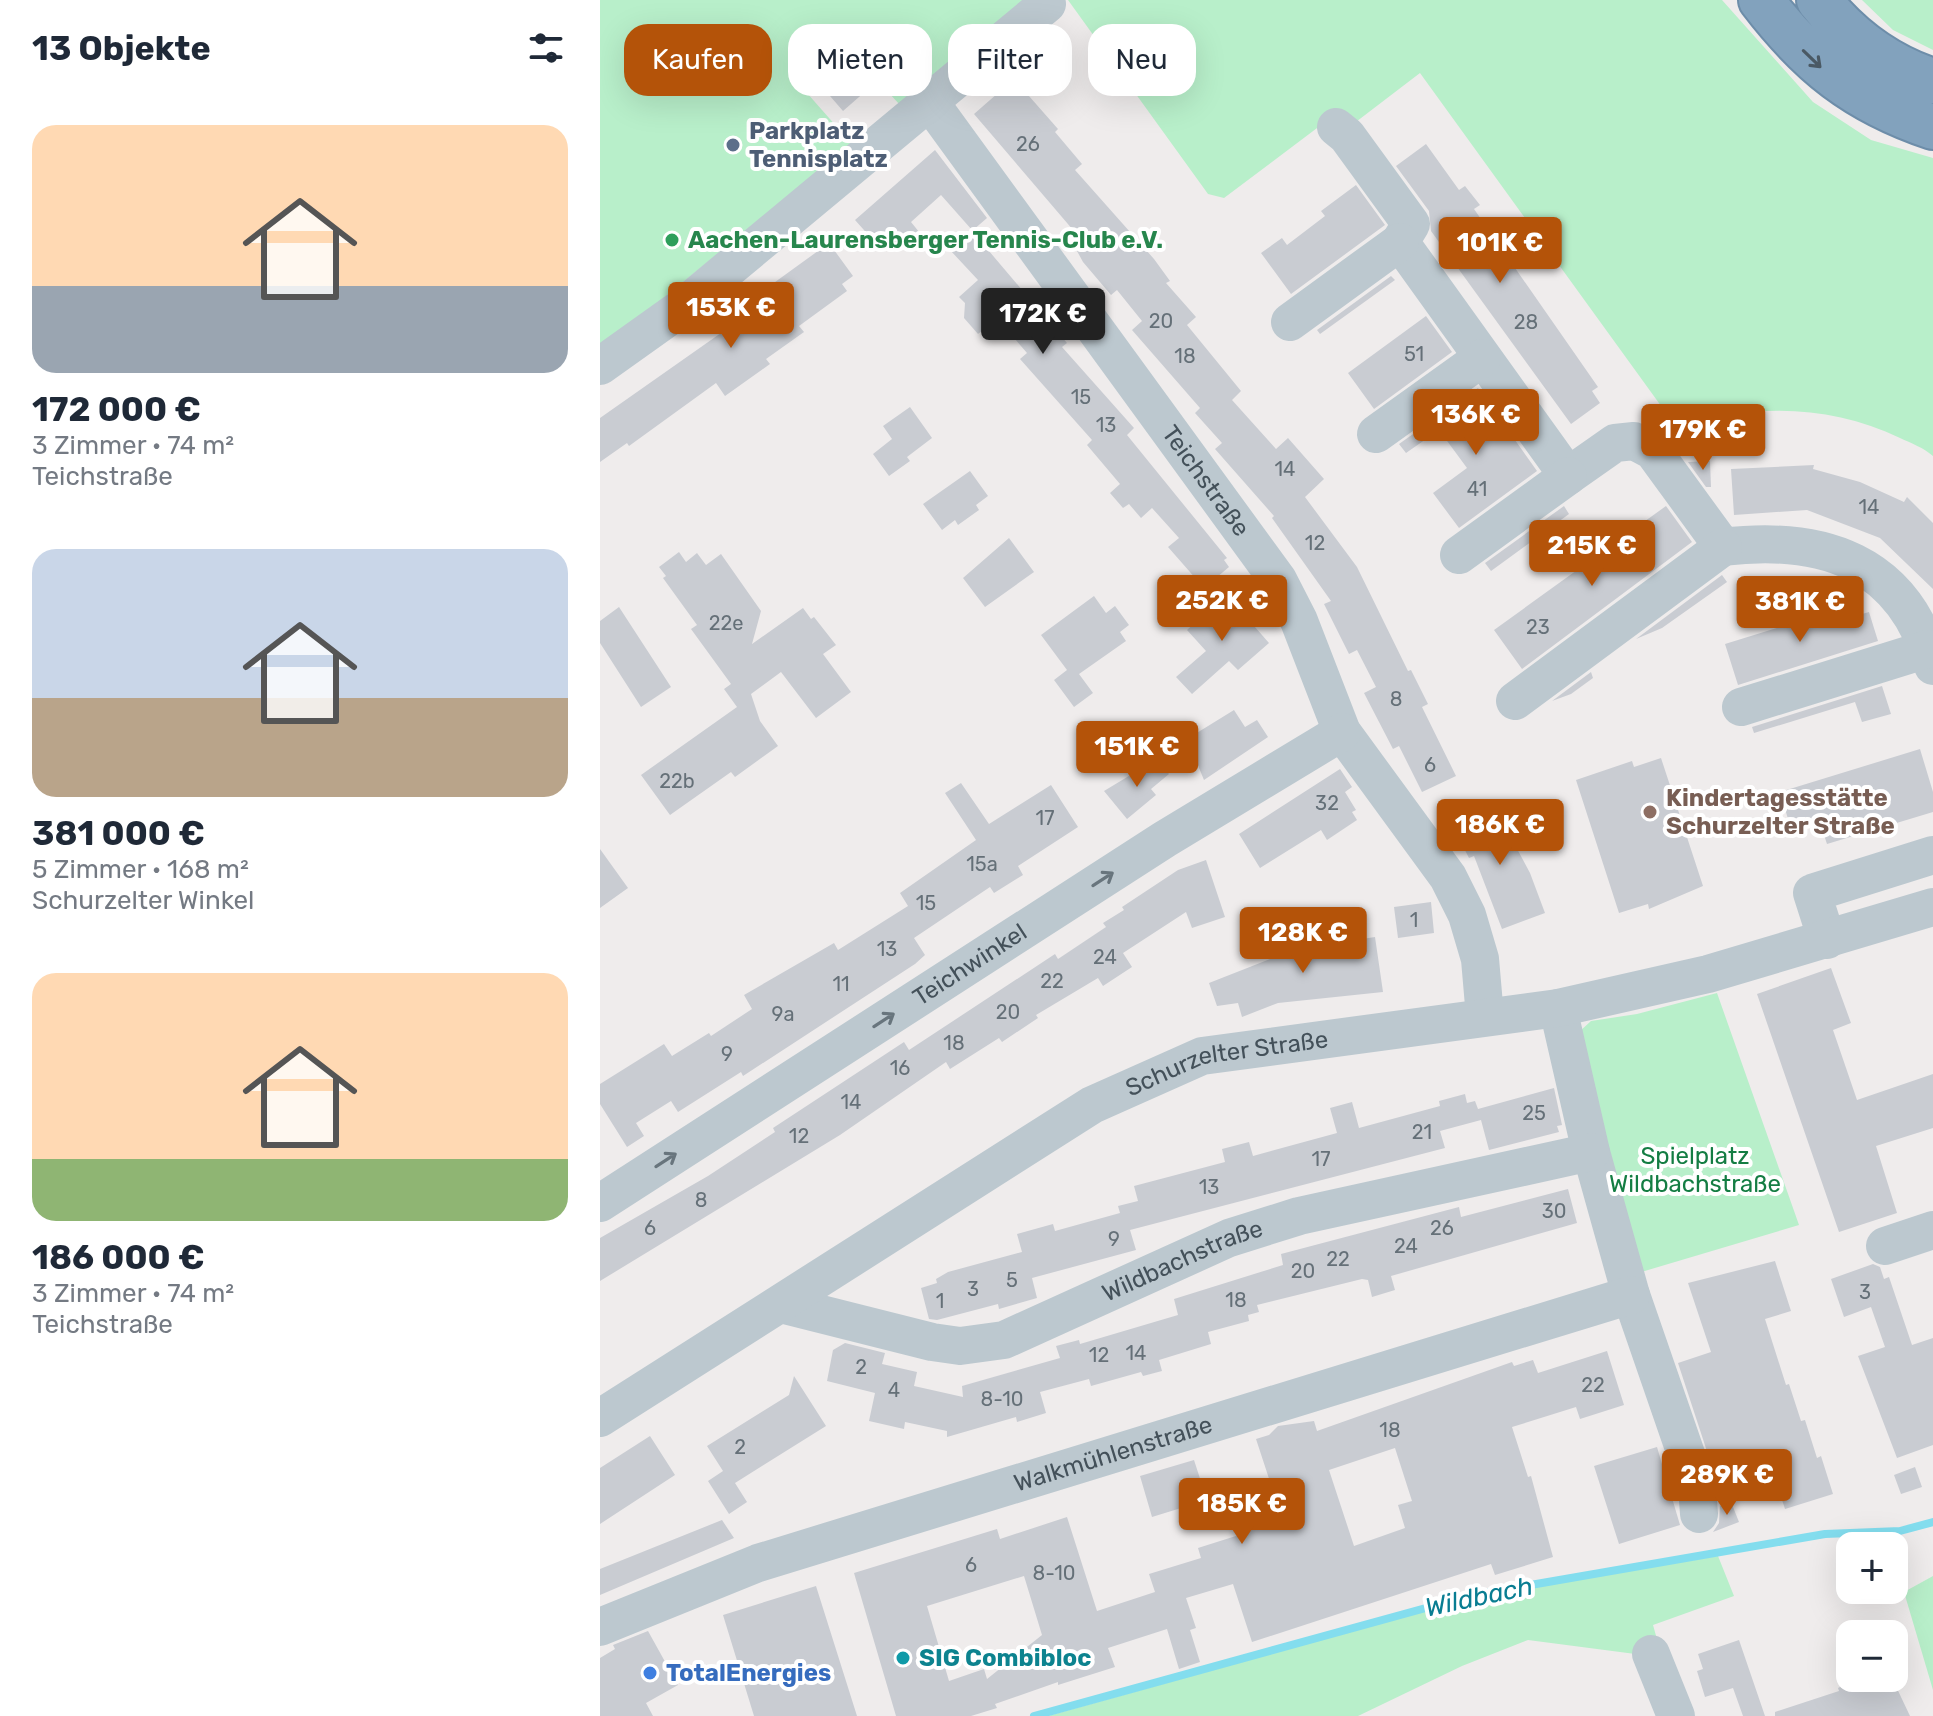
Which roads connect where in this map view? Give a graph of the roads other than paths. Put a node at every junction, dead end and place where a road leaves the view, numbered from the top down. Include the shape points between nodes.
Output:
1 (1761, 0) edge
2 (1819, 0) edge
3 (1047, 4) dead end
4 (1933, 81) edge
5 (929, 101) junction
6 (1336, 127) dead end
7 (1933, 127) edge
8 (1400, 242) junction
9 (1290, 322) dead end
10 (1482, 358) junction
11 (600, 366) edge
12 (1376, 434) dead end
13 (1568, 476) junction
14 (1723, 547) junction
15 (1459, 555) dead end
16 (1931, 658) edge
17 (1515, 701) dead end
18 (1741, 707) dead end
19 (1342, 732) junction
20 (1933, 855) edge
21 (1933, 907) edge
22 (1827, 940) junction
23 (1558, 1008) junction
24 (1485, 1017) junction
25 (1591, 1152) junction
26 (600, 1203) edge
27 (1933, 1230) edge
28 (1885, 1246) dead end
29 (1631, 1295) junction
30 (781, 1304) junction
31 (600, 1418) edge
32 (1699, 1514) dead end
33 (600, 1627) edge
34 (1651, 1654) dead end
35 (1676, 1716) edge

1 -> 7 highway via 1811,60 1837,81 1870,102
2 - 4 highway via 1854,38 1884,59
3 - 5 street
5 - 11 street via 680,309
5 - 19 street, Teichstraße via 1278,580
6 - 8 street via 1411,224
8 - 9 street
8 - 10 street
10 - 12 street
10 - 13 street
13 - 14 street via 1615,443 1634,441 1653,451
13 - 15 street
14 - 16 street via 1780,542 1818,548 1859,564 1903,604
14 - 17 street
16 - 18 street
19 - 24 street, Teichstraße via 1448,877 1480,959
26 -> 19 street, Teichwinkel via 1165,839
20 - 22 street via 1812,893
21 - 22 street, Schurzelter Straße
22 - 23 street, Schurzelter Straße
23 - 24 street, Schurzelter Straße
23 - 25 street
24 - 30 street, Schurzelter Straße via 1202,1056 1092,1105
25 - 29 street
25 - 30 street, Wildbachstraße via 1299,1216 1229,1238 1004,1340 960,1346 932,1342
27 - 28 street
29 - 32 street via 1697,1486
29 - 33 street, Walkmühlenstraße via 758,1563
30 - 31 street, Schurzelter Straße
34 - 35 street

